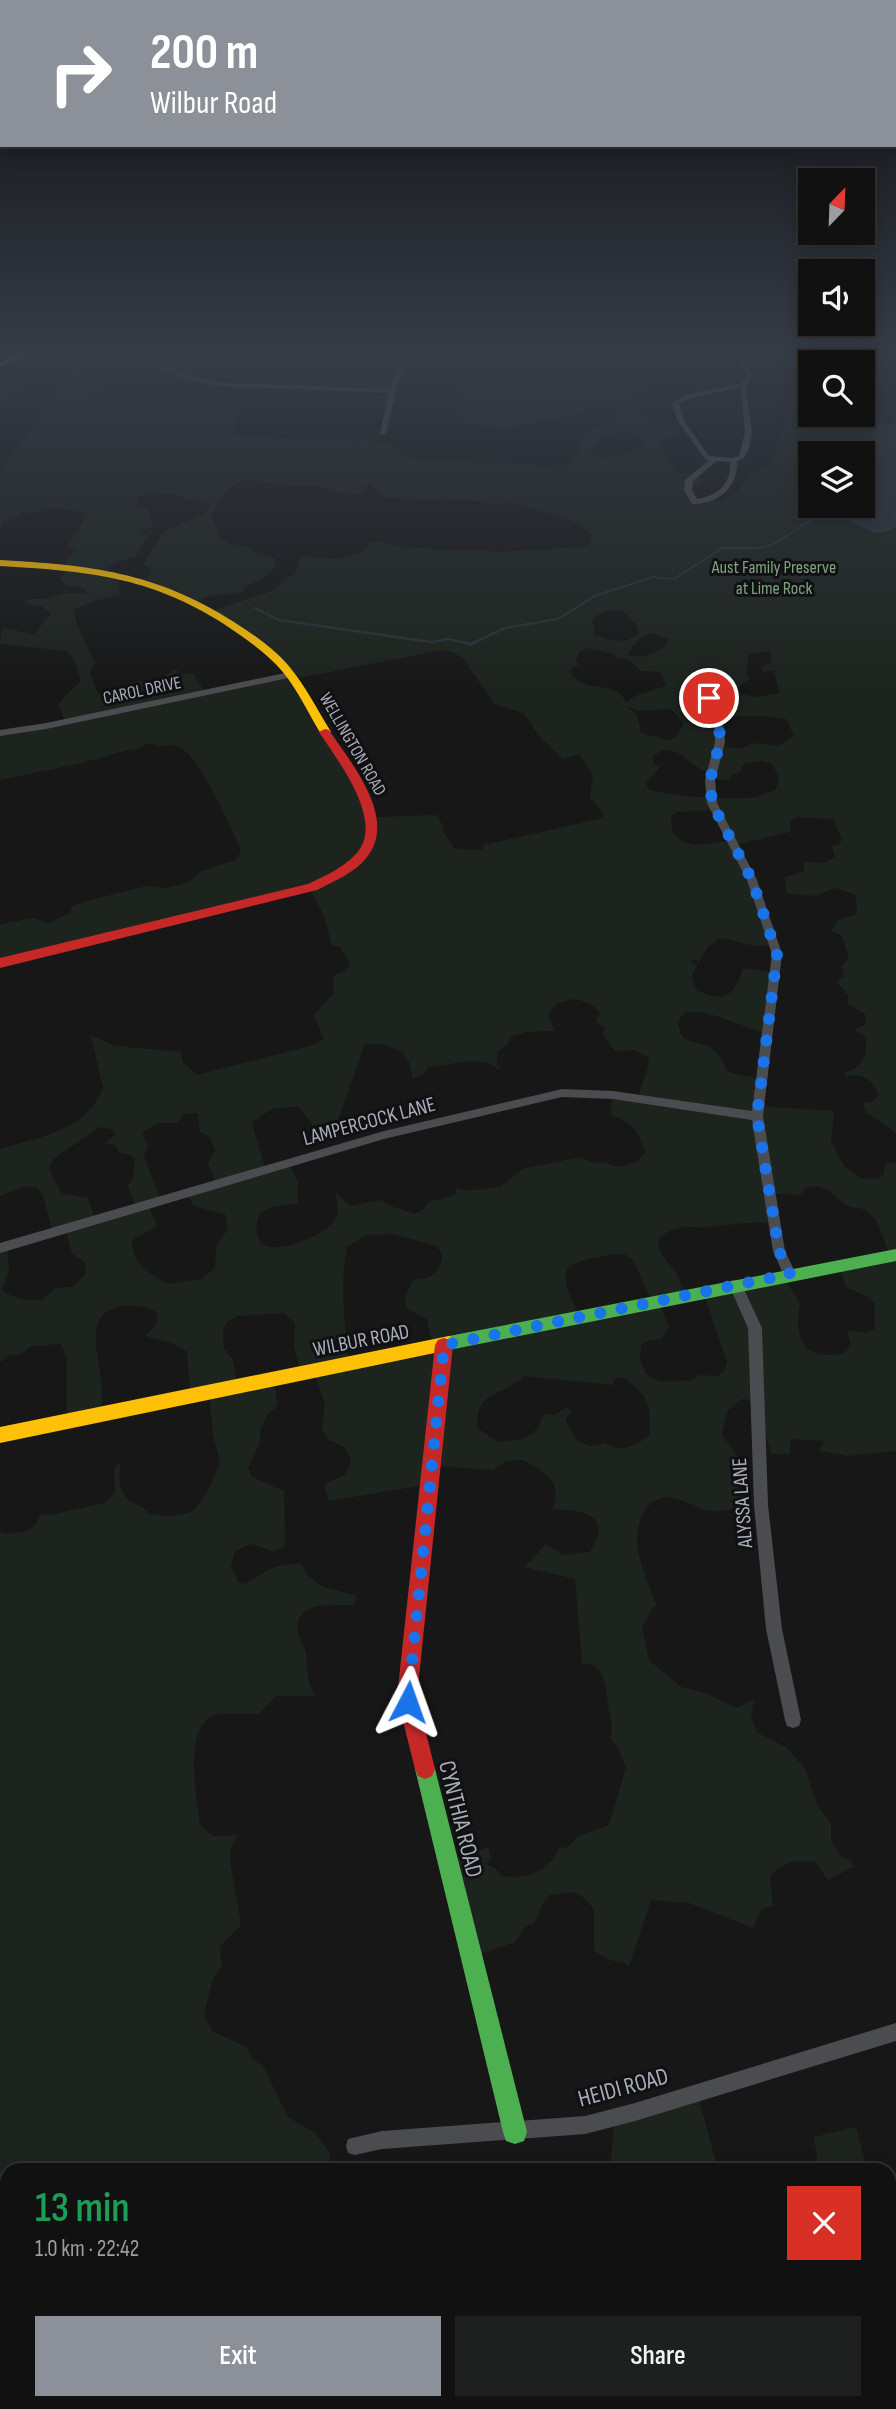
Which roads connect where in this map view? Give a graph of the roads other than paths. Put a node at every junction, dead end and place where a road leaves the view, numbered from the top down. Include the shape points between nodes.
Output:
1 (706, 466) edge
2 (733, 466) edge
3 (0, 563) edge
4 (290, 675) junction
5 (702, 682) dead end
6 (0, 733) edge
7 (0, 963) edge
8 (757, 1116) junction
9 (0, 1248) edge
10 (896, 1255) edge
11 (790, 1274) junction
12 (735, 1285) junction
13 (444, 1345) junction
14 (0, 1434) edge
15 (793, 1720) dead end
16 (896, 2032) edge
17 (515, 2132) junction
18 (355, 2146) dead end

1 - 2 street via 689,480 688,490 695,502 723,493 732,482
3 - 4 street, WELLINGTON ROAD via 100,570 163,586 219,618
4 - 6 street, CAROL DRIVE
4 - 7 street, WELLINGTON ROAD via 365,799 374,825 363,856 342,874 312,887
5 - 8 street via 719,723 720,742 710,780 712,803 752,880 777,954
8 - 9 street, LAMPERCOCK LANE via 613,1095 562,1093 384,1135
8 - 11 street via 779,1251
10 - 11 street, WILBUR ROAD
11 - 12 street, WILBUR ROAD
12 - 13 street, WILBUR ROAD
12 - 15 street, ALYSSA LANE via 755,1328 761,1506 775,1629
13 - 14 street, WILBUR ROAD
13 - 17 street, CYNTHIA ROAD via 407,1697
16 - 17 street, HEIDI ROAD via 635,2112 585,2124
17 - 18 street, HEIDI ROAD via 382,2140

